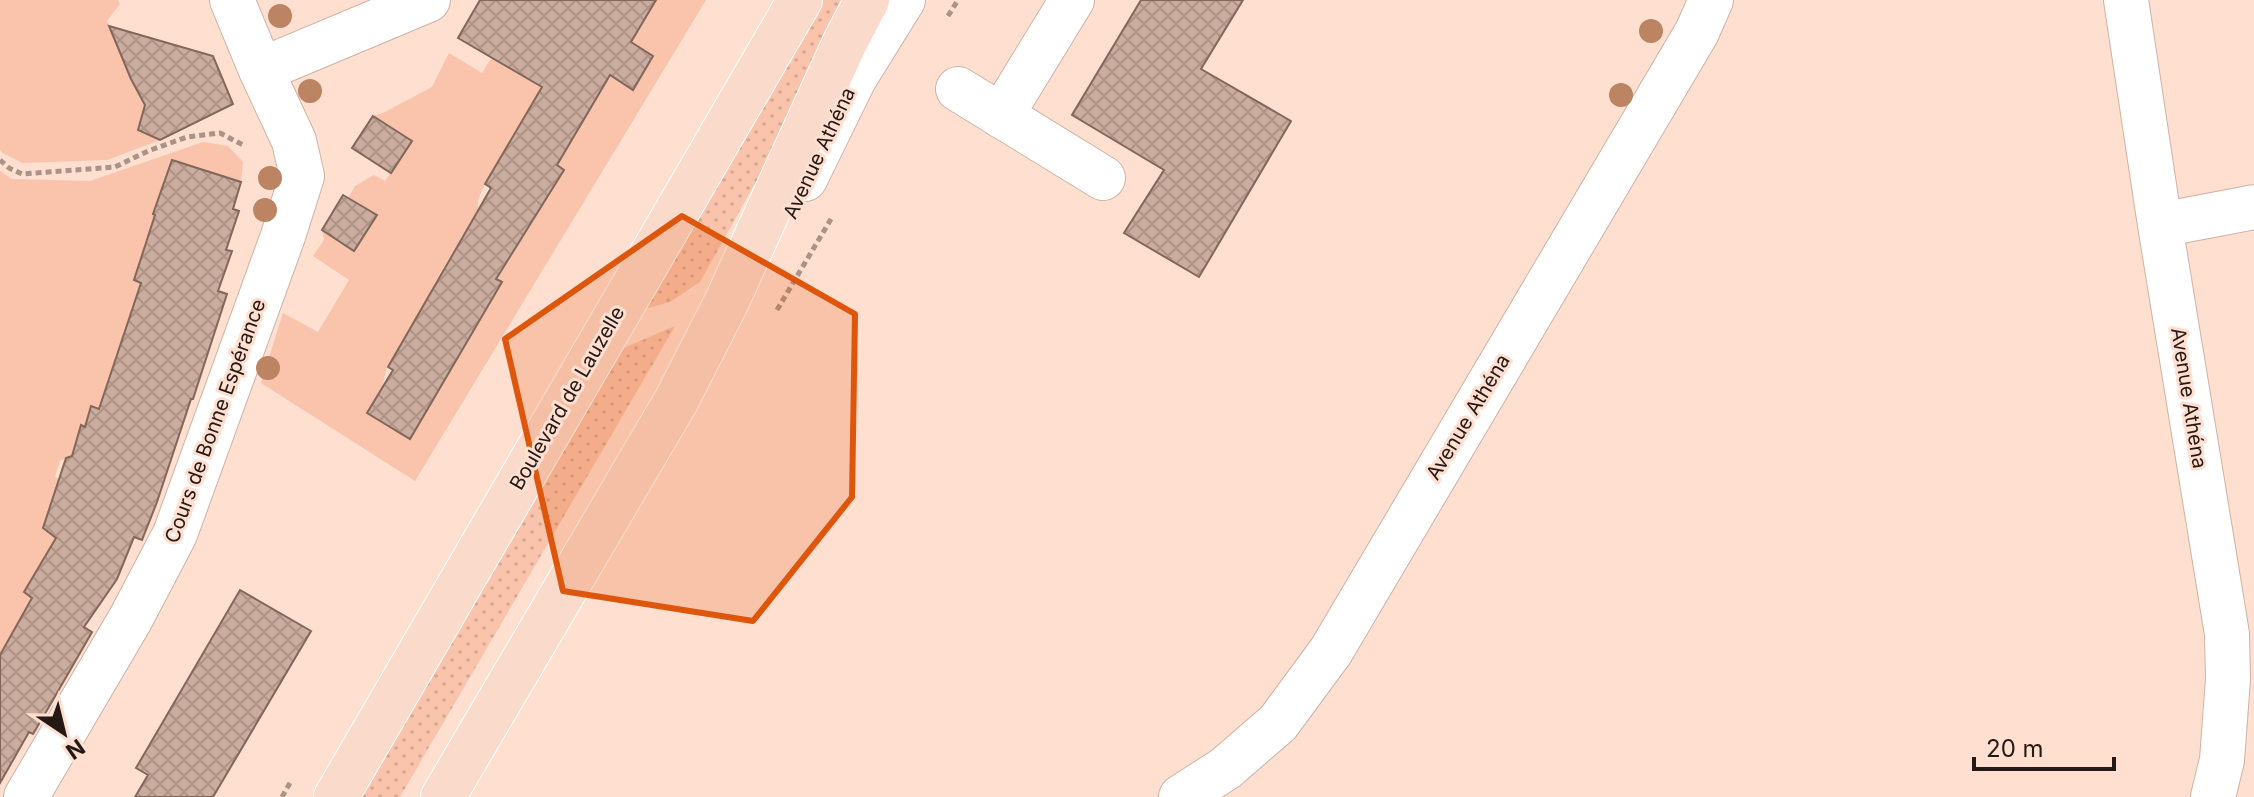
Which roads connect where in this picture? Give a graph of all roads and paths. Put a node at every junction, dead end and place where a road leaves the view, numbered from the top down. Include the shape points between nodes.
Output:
1 (232, 0) edge
2 (428, 0) edge
3 (800, 0) edge
4 (867, 0) edge
5 (903, 0) edge
6 (1072, 0) edge
7 (1711, 0) edge
8 (2126, 0) edge
9 (261, 70) junction
10 (958, 89) dead end
11 (1001, 116) junction
12 (294, 141) junction
13 (0, 160) edge
14 (1103, 178) dead end
15 (2254, 207) edge
16 (2160, 225) junction
17 (727, 301) junction
18 (26, 797) edge
19 (336, 797) edge
20 (443, 797) edge
21 (1181, 797) edge
22 (2213, 797) edge

1 - 9 street, Cours de Bonne Espérance
2 - 9 street
3 - 19 main road, Boulevard de Lauzelle
4 - 17 main road
5 - 17 street, Avenue Athéna via 854,79 774,247
6 - 11 street
7 - 21 street, Avenue Athéna via 1697,32 1331,651 1278,723 1226,768
8 - 16 street, Avenue Athéna
9 - 12 street, Cours de Bonne Espérance
10 - 11 street
11 - 14 street
12 - 13 path via 257,152 220,133 187,137 115,167 22,174
12 - 18 street, Cours de Bonne Espérance via 302,176 175,534
15 - 16 street
16 - 22 street, Avenue Athéna via 2227,634 2222,760
17 - 20 main road via 676,401

